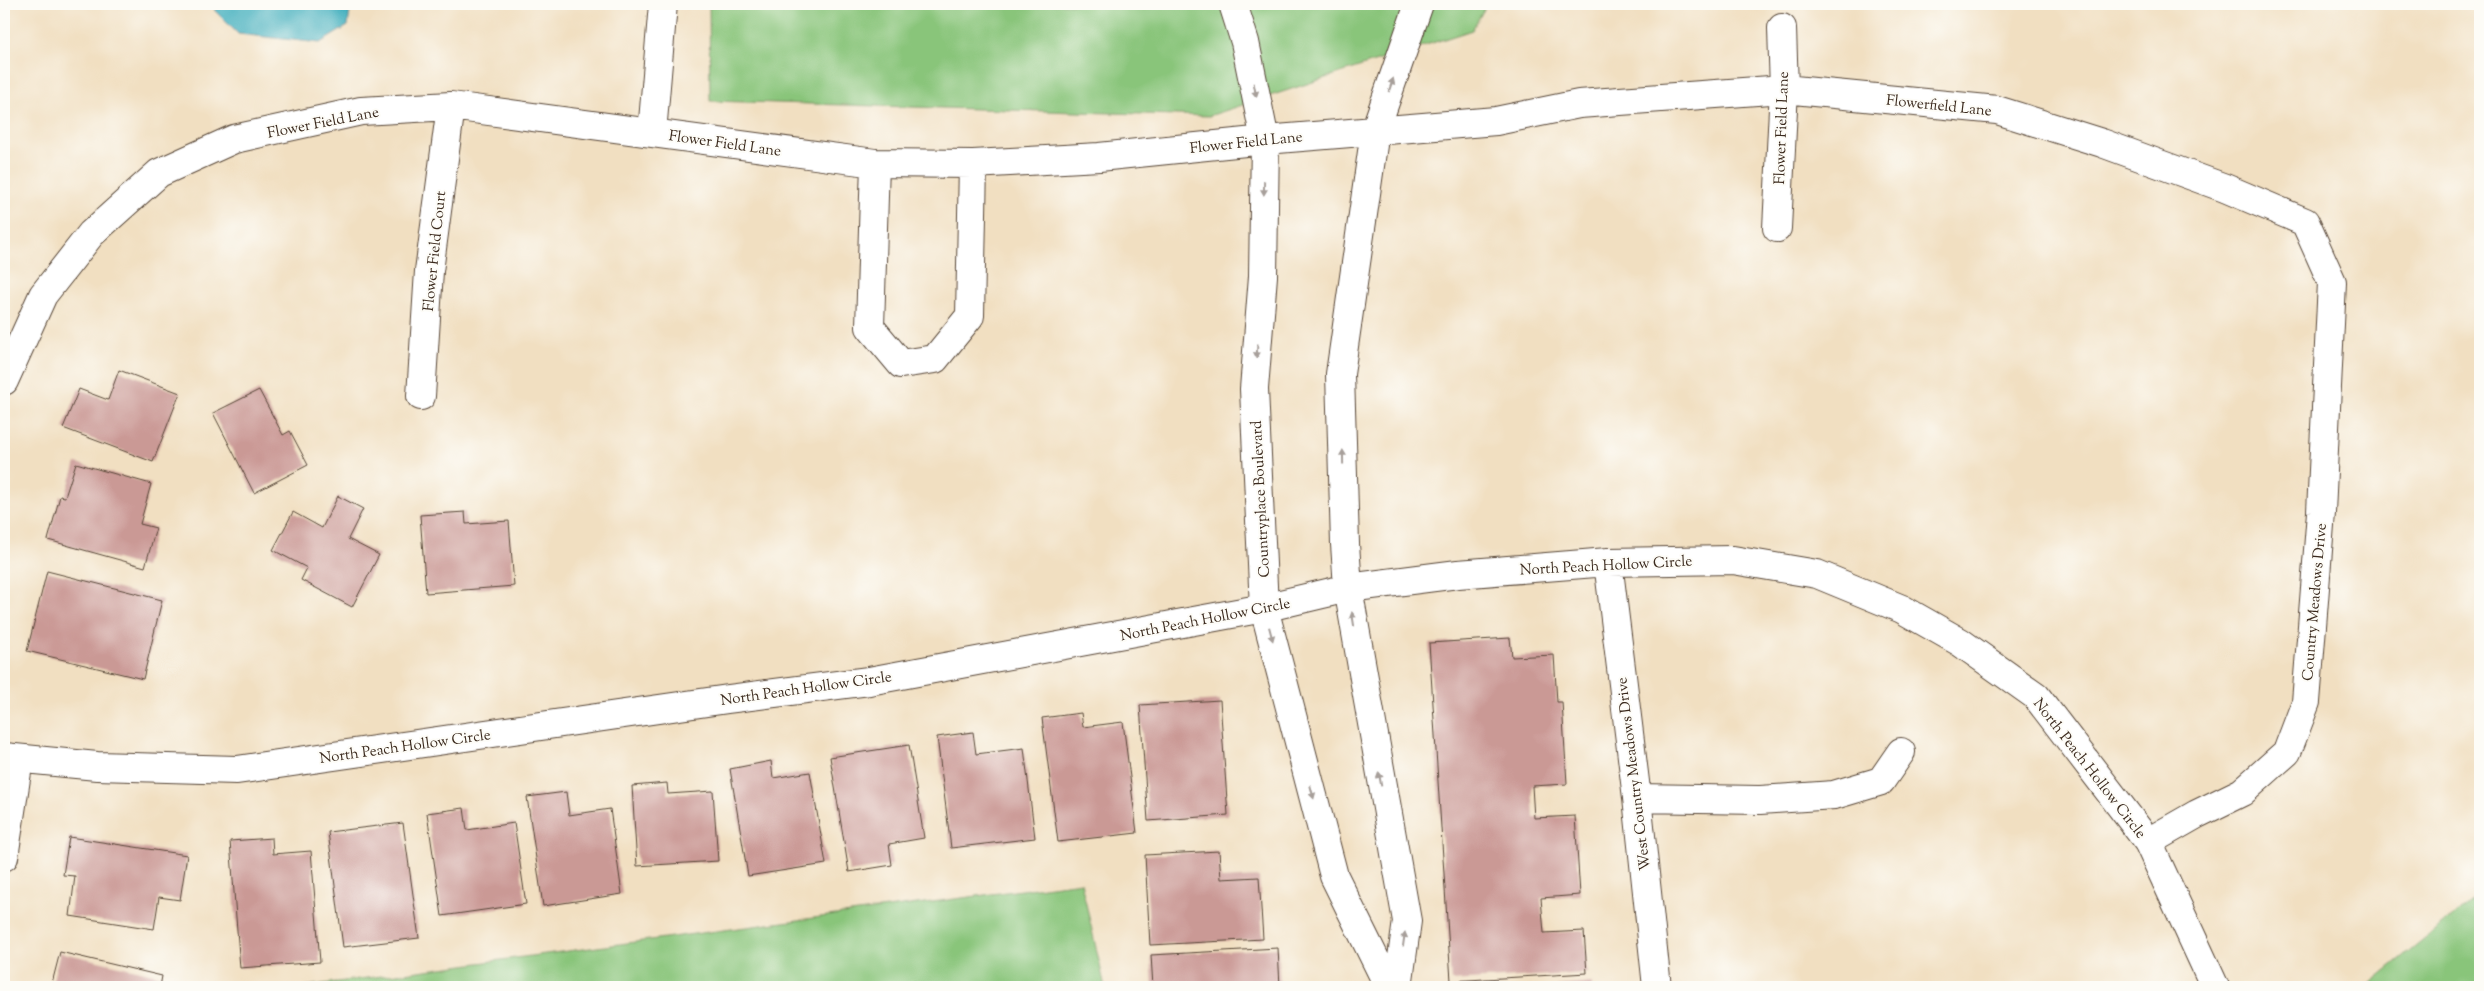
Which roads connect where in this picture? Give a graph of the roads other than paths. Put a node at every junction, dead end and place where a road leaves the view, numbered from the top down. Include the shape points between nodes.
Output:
1 (663, 4) edge
2 (1234, 4) edge
3 (1419, 4) edge
4 (1782, 28) dead end
5 (1784, 88) junction
6 (451, 106) junction
7 (1519, 116) joint
8 (1375, 131) junction
9 (652, 133) junction
10 (1265, 140) junction
11 (875, 163) junction
12 (973, 164) junction
13 (1777, 228) dead end
14 (2332, 282) joint
15 (4, 381) edge
16 (421, 396) dead end
17 (1608, 562) junction
18 (1348, 588) junction
19 (1264, 608) junction
20 (1901, 752) dead end
21 (11, 758) edge
22 (1637, 798) junction
23 (2148, 842) junction
24 (4, 857) edge
25 (1389, 987) edge
26 (1398, 987) edge
27 (1657, 987) edge
28 (2214, 987) edge

1 - 9 street
2 -> 10 street, Countryplace Boulevard
8 -> 3 street
4 - 5 street, Flower Field Lane
5 - 7 street, Flowerfield Lane via 1579,104
5 - 13 street, Flower Field Lane
5 - 14 street, Flowerfield Lane via 1997,110 2102,143 2225,188 2305,222
6 - 9 street, Flower Field Lane
6 - 15 street, Flower Field Lane via 361,111 234,139 159,173 91,234 43,295
6 - 16 street, Flower Field Court via 429,271
7 - 8 street, Flower Field Lane via 1496,121
8 - 10 street, Flower Field Lane
18 -> 8 street via 1340,374
9 - 11 street, Flower Field Lane
10 - 12 street, Flower Field Lane via 1099,157
10 -> 19 street, Countryplace Boulevard via 1263,276 1254,389
11 - 12 street, Flower Field Lane
11 - 12 street via 870,327 901,364 935,359 970,316
14 - 23 street, Country Meadows Drive via 2321,512 2306,702 2287,752 2242,792
17 - 18 street, North Peach Hollow Circle via 1458,574
17 - 22 street, West Country Meadows Drive
17 - 23 street, North Peach Hollow Circle via 1733,560 1817,574 1902,608 1960,642 2036,696
18 - 19 street, North Peach Hollow Circle
26 -> 18 street via 1407,921
19 - 21 street, North Peach Hollow Circle via 869,681 238,770 97,766
19 -> 25 street, Countryplace Boulevard via 1334,876
20 - 22 street via 1881,781 1834,795 1760,800
21 - 24 street
22 - 27 street, West Country Meadows Drive
23 - 28 street, North Peach Hollow Circle

